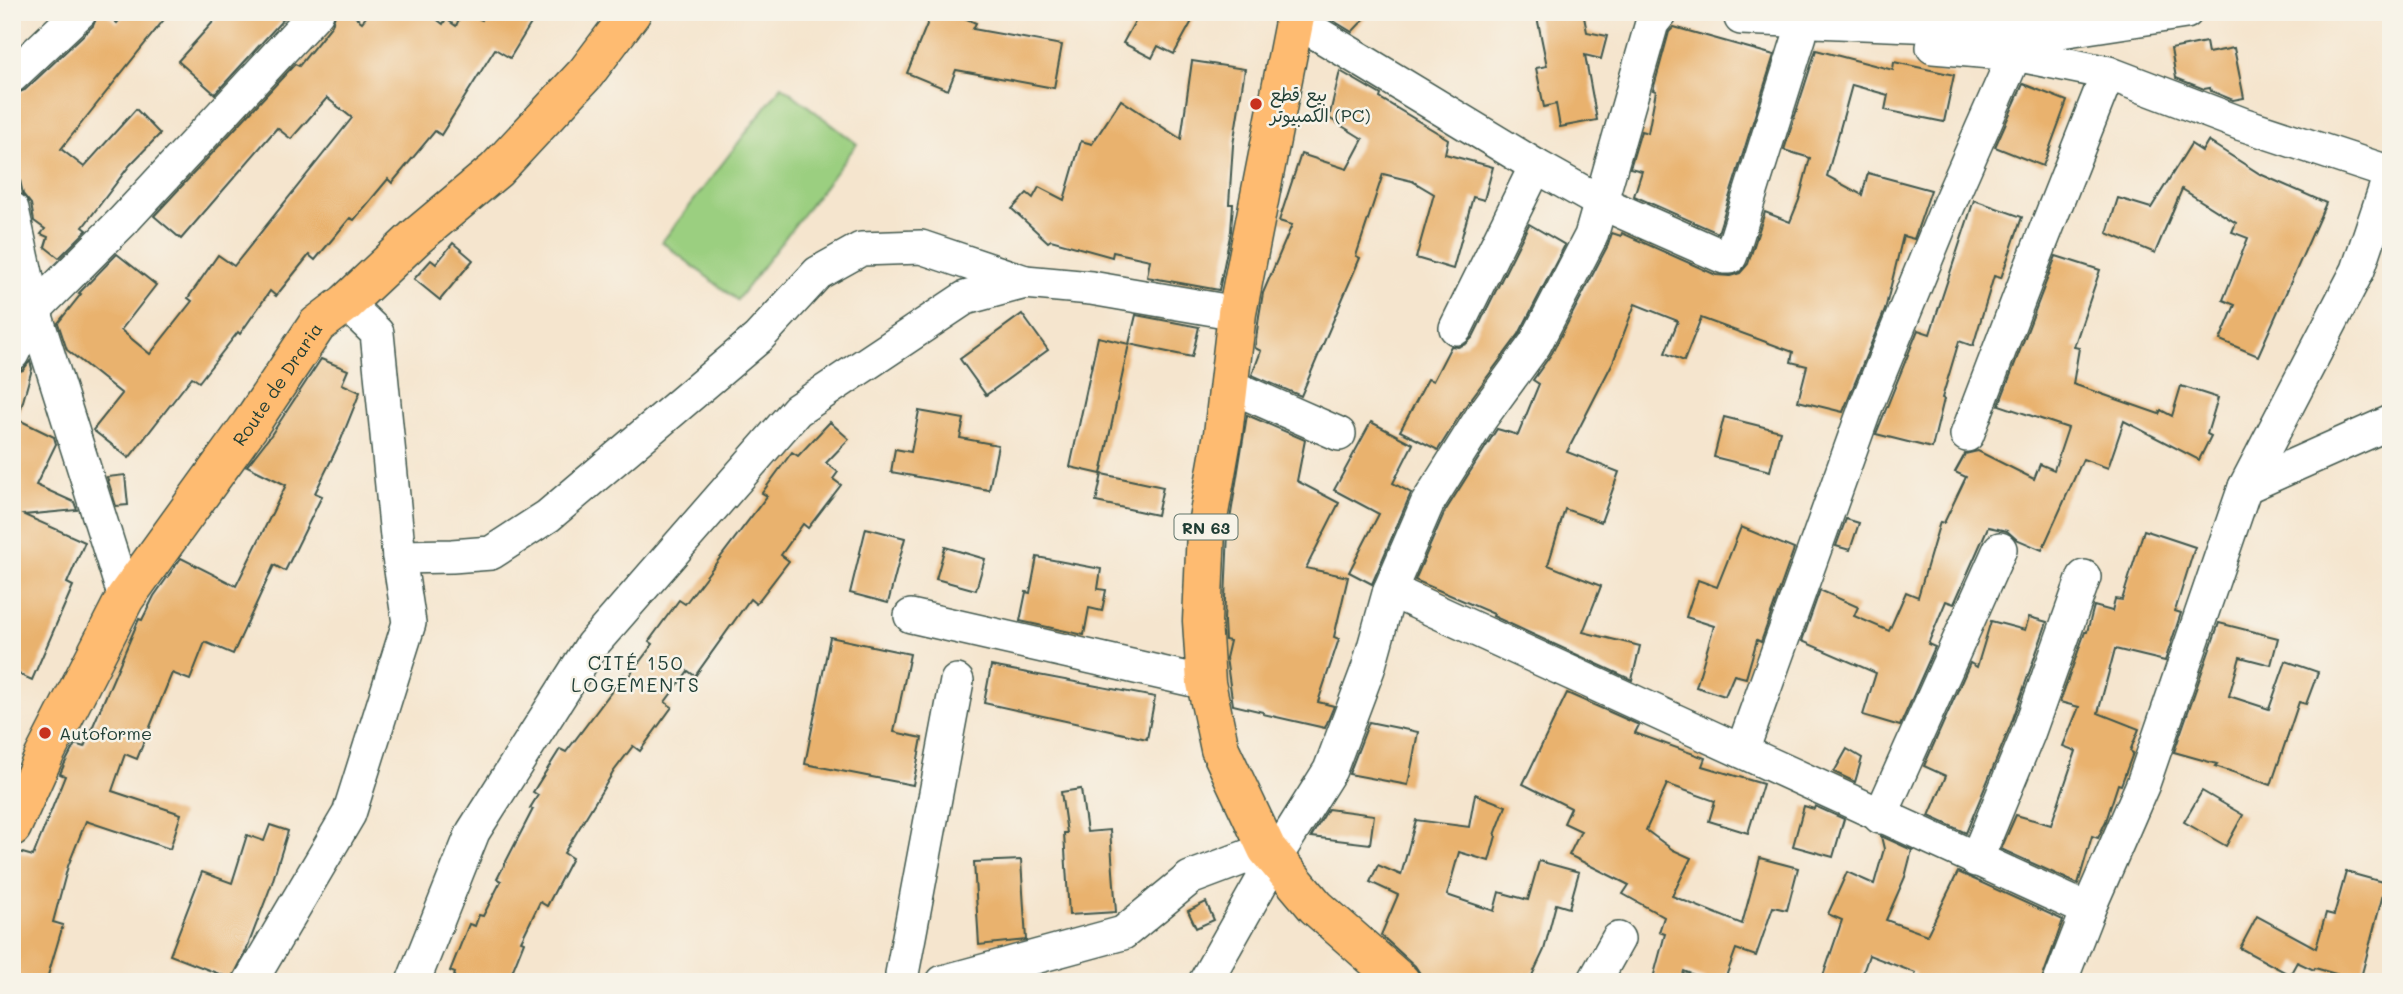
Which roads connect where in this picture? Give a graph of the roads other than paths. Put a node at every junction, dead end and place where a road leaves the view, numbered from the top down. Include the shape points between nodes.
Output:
1 (80, 12) edge
2 (317, 12) edge
3 (632, 12) edge
4 (1661, 12) edge
5 (2186, 12) edge
6 (1727, 15) edge
7 (1296, 16) edge
8 (1937, 19) edge
9 (1800, 35) junction
10 (2015, 54) junction
11 (2108, 73) junction
12 (12, 76) edge
13 (1536, 166) junction
14 (2391, 173) edge
15 (1602, 203) junction
16 (12, 209) edge
17 (2391, 234) edge
18 (2358, 270) junction
19 (1025, 282) junction
20 (346, 303) junction
21 (34, 310) junction
22 (1237, 313) junction
23 (1456, 328) dead end
24 (12, 354) edge
25 (1230, 386) junction
26 (2391, 422) edge
27 (1339, 434) dead end
28 (1967, 435) dead end
29 (2245, 487) junction
30 (2000, 549) dead end
31 (399, 557) junction
32 (2084, 577) dead end
33 (1390, 590) junction
34 (125, 598) junction
35 (911, 616) dead end
36 (957, 681) dead end
37 (1206, 682) junction
38 (1742, 751) junction
39 (1880, 817) junction
40 (12, 827) edge
41 (1271, 853) junction
42 (1976, 860) junction
43 (2088, 911) junction
44 (1618, 939) dead end
45 (250, 982) edge
46 (413, 982) edge
47 (904, 982) edge
48 (943, 982) edge
49 (1205, 982) edge
50 (1402, 982) edge
51 (1594, 982) edge
52 (2060, 982) edge

1 - 12 street
2 - 21 street
3 - 20 main road, Route de Draria via 586,73 496,170
4 - 15 street via 1652,23
5 - 8 street via 2061,30
6 - 8 street
6 - 9 street
7 - 13 street
7 - 22 main road, RN 63
9 - 10 street
9 - 15 street via 1730,257
10 - 11 street
10 - 38 street via 1866,406
11 - 14 street
11 - 28 street
13 - 15 street
13 - 23 street
14 - 18 street
15 - 33 street via 1591,236 1535,344 1427,504
16 - 21 street
17 - 18 street
18 - 29 street
19 - 22 street via 1091,288
19 - 31 street via 921,247 861,249 818,273 758,338 548,516 491,553
19 - 46 street via 965,298 788,420 592,645 473,832
20 - 31 street via 377,333
20 - 34 main road, Route de Draria via 317,325
21 - 24 street
21 - 34 street
22 - 25 main road, RN 63
25 - 27 street
25 - 37 main road, RN 63 via 1206,530 1202,621
26 - 29 street
29 - 43 street via 2143,784
30 - 39 street
31 - 45 street via 409,623 349,814
32 - 42 street via 2028,734
33 - 38 street
33 - 41 street via 1368,669 1330,770
34 - 40 main road, Route de Draria
35 - 37 street
36 - 47 street
37 - 41 main road, RN 63 via 1220,749
38 - 39 street
39 - 42 street
41 - 48 street via 1190,878 1123,933
41 - 49 street
41 - 50 main road, RN 63 via 1316,906
42 - 43 street
43 - 52 street
44 - 51 street

